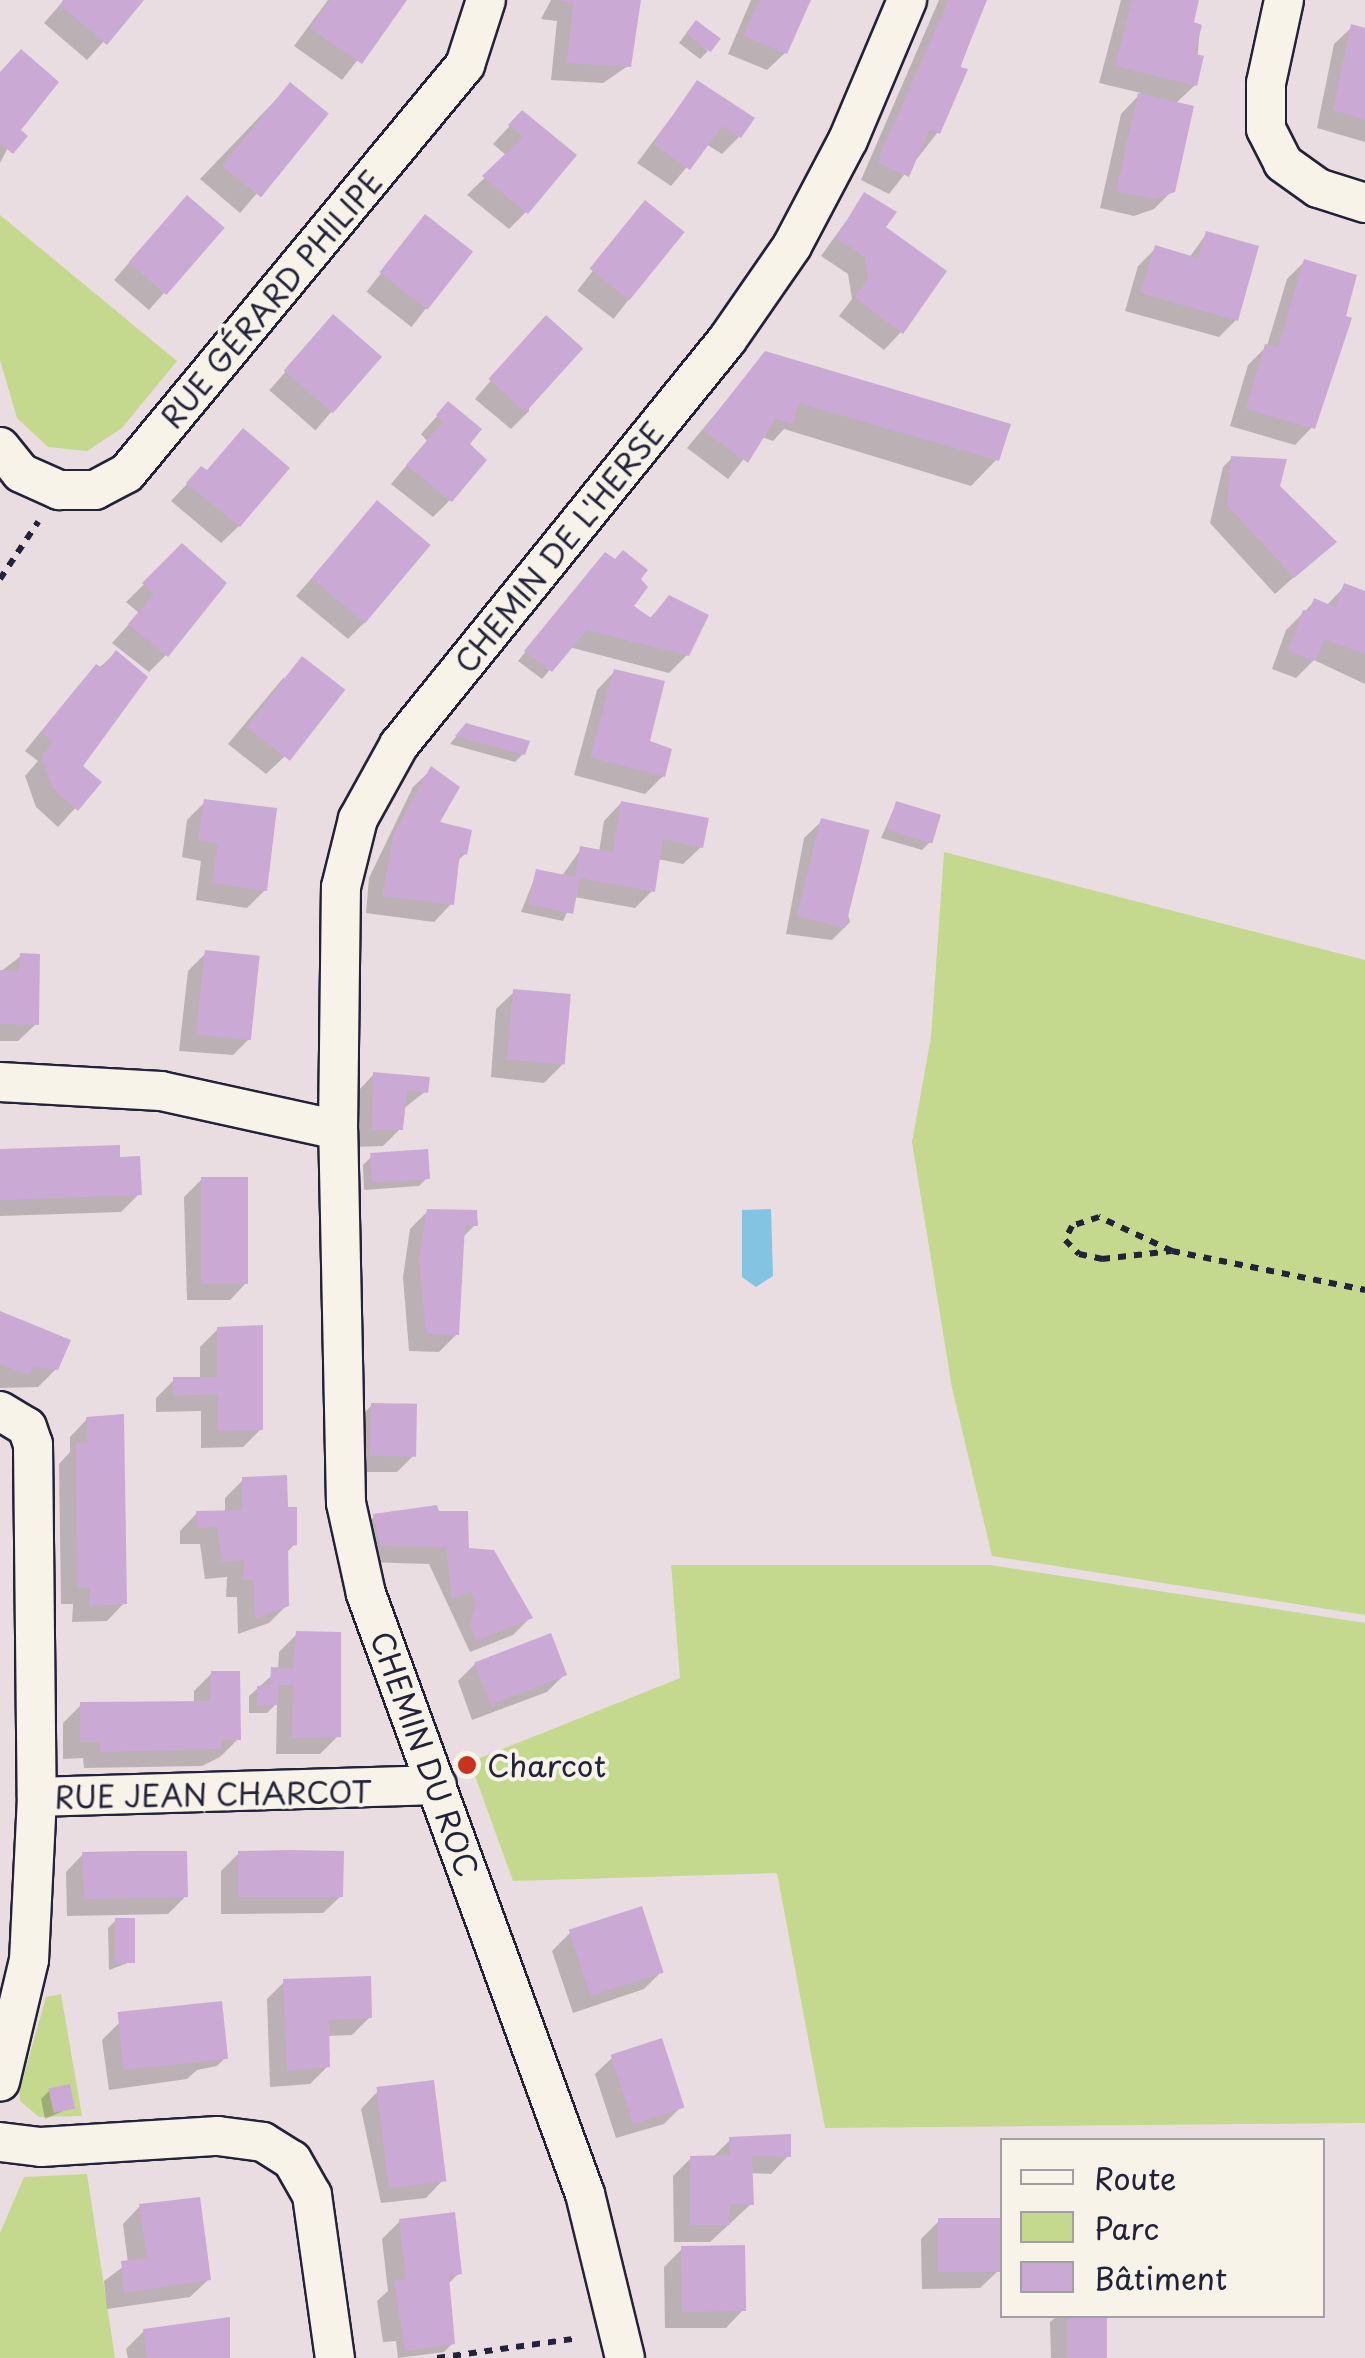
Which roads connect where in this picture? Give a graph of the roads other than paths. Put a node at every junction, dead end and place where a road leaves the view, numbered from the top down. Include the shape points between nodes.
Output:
1 (486, 0) edge
2 (907, 0) edge
3 (1284, 0) edge
4 (1365, 203) edge
5 (0, 447) edge
6 (0, 1082) edge
7 (338, 1130) junction
8 (0, 1411) edge
9 (17, 1565) edge
10 (437, 1785) junction
11 (37, 1797) junction
12 (0, 2082) edge
13 (0, 2142) edge
14 (334, 2358) edge
15 (625, 2358) edge

1 - 5 street, RUE GÉRARD PHILIPE via 465,65 127,473 95,490 58,490 22,473
2 - 7 street, CHEMIN DE L'HERSE via 848,140 792,246 727,340 399,746 358,819 341,887
3 - 4 street via 1266,83 1266,129 1283,163 1318,188
6 - 7 street via 161,1091
7 - 10 street, CHEMIN DU ROC via 346,1504 366,1594
8 - 9 street via 26,1428 33,1444
9 - 11 street
10 - 11 street, RUE JEAN CHARCOT
10 - 15 street, CHEMIN DU ROC via 585,2194
11 - 12 street, RUE JEAN CHARCOT via 29,1960
13 - 14 street via 41,2147 218,2136 262,2142 292,2160 312,2195

